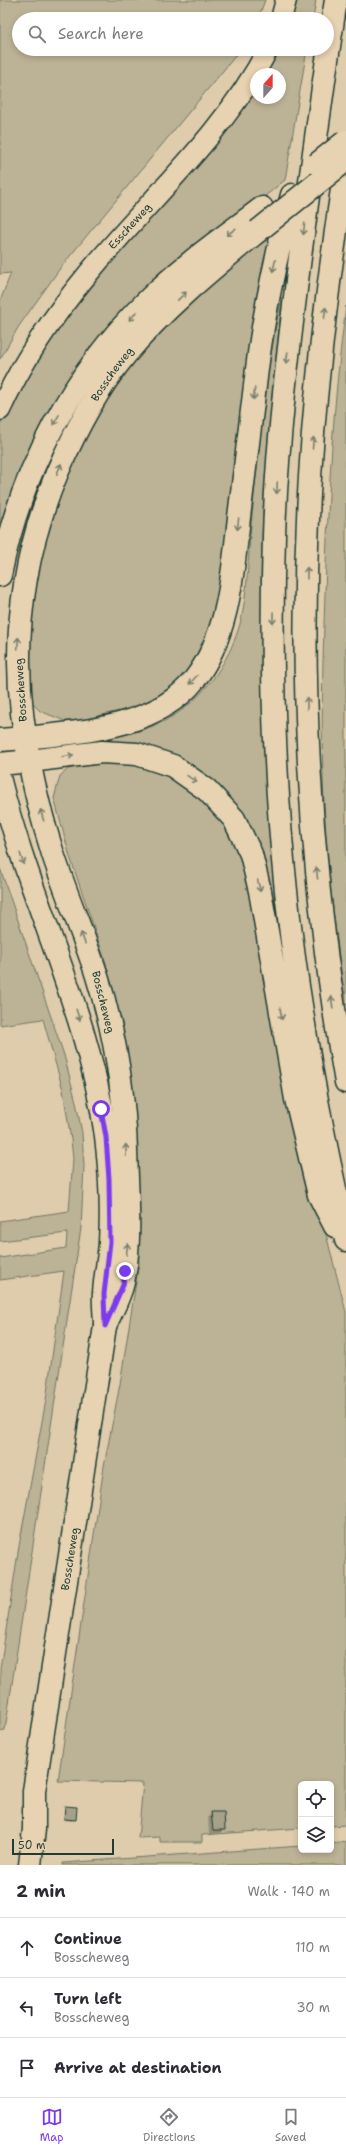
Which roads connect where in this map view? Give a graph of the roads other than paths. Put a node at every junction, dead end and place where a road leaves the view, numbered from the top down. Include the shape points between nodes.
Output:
1 (286, 0) edge
2 (336, 0) edge
3 (283, 12) edge
4 (334, 13) edge
5 (264, 56) edge
6 (328, 56) edge
7 (326, 66) junction
8 (346, 141) edge
9 (346, 160) edge
10 (346, 163) edge
11 (346, 215) edge
12 (332, 256) junction
13 (0, 410) edge
14 (0, 575) edge
15 (25, 738) junction
16 (0, 740) edge
17 (30, 761) junction
18 (0, 764) edge
19 (0, 781) edge
20 (346, 1082) edge
21 (346, 1240) edge
22 (346, 1246) edge
23 (105, 1326) junction
24 (34, 1791) junction
25 (15, 1865) edge
26 (30, 1865) edge

1 - 3 street
2 - 4 main road
5 - 13 street, Esscheweg via 244,93 207,139 86,275 43,335
6 - 7 main road
7 -> 15 main road via 272,272 257,367 234,563 227,605 214,648 194,680 171,701 142,718 95,730
7 -> 21 main road via 286,361 274,537 273,666 280,828 294,953 321,1127
8 -> 14 main road, Bosscheweg, bridge via 186,266 149,299 109,342 76,386 29,475 8,536
15 -> 9 main road, Bosscheweg, bridge via 18,656 21,607 28,560 44,505 70,442 95,398 126,354 199,279
10 - 12 main road
11 - 12 main road
20 -> 12 main road via 332,1004 311,820 307,672 307,538 310,474
15 - 16 main road
15 - 17 main road, Bosscheweg
17 - 18 main road
17 -> 22 main road via 102,752 137,754 173,766 207,790 234,819 251,854 260,891 296,1099 319,1195
23 -> 17 main road, Bosscheweg via 123,1285 128,1244 125,1122 109,1024 97,975 53,855
19 -> 23 main road, Bosscheweg via 23,861 79,1018 96,1082 106,1137 109,1179 110,1242 104,1294
23 - 24 main road, Bosscheweg
24 - 25 main road, Bosscheweg via 21,1830
24 - 26 main road, Bosscheweg via 34,1829

